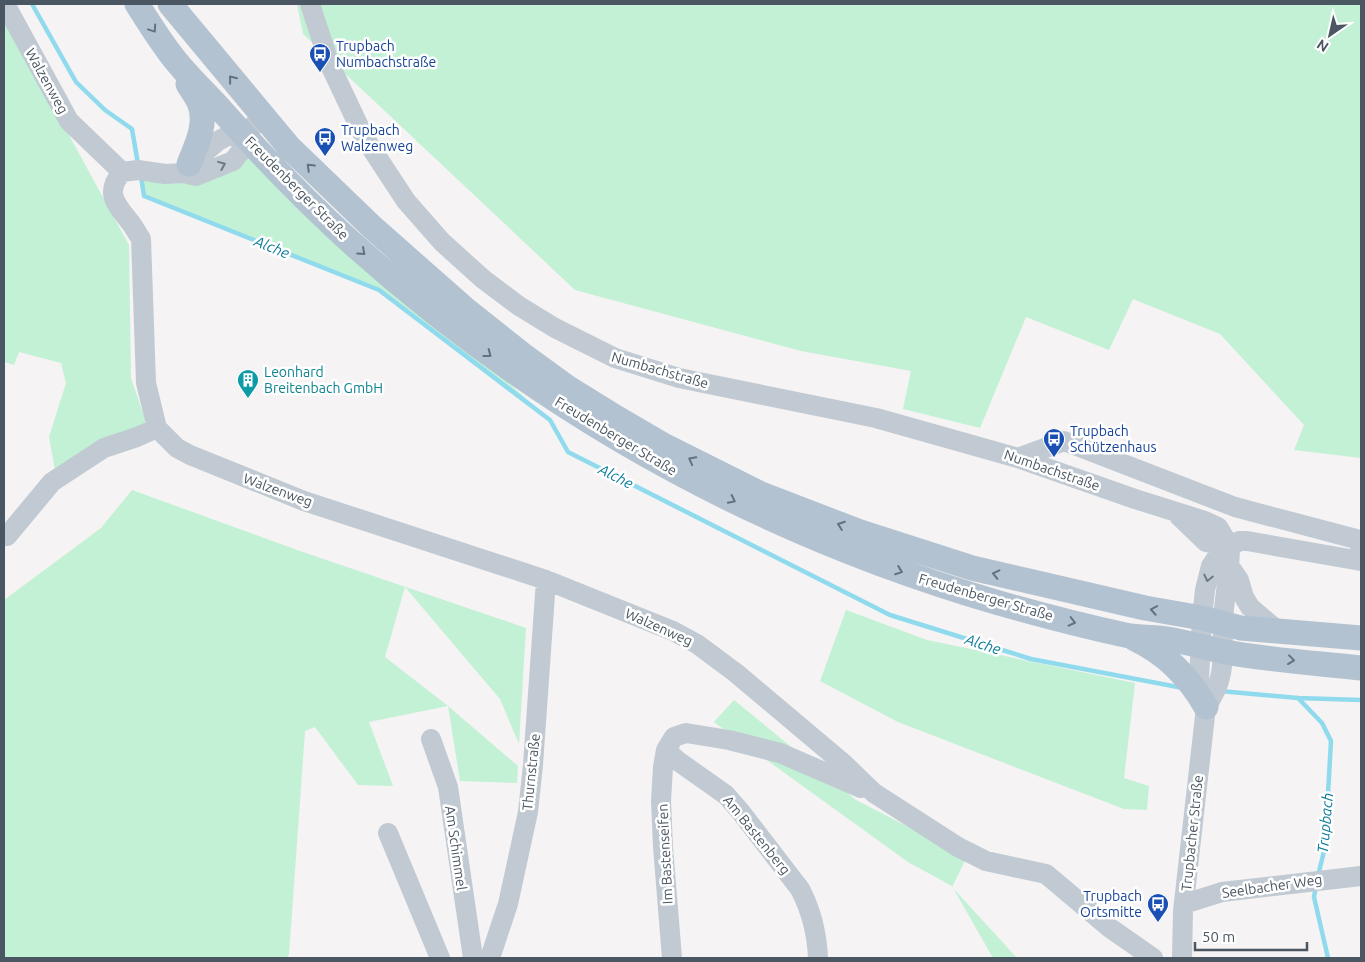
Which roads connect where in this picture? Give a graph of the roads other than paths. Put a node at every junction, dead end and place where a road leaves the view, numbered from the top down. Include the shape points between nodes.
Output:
1 (4, 4) edge
2 (136, 4) edge
3 (170, 4) edge
4 (310, 4) edge
5 (170, 54) junction
6 (263, 117) junction
7 (243, 135) junction
8 (186, 169) junction
9 (122, 172) junction
10 (157, 428) junction
11 (1018, 458) junction
12 (7, 536) dead end
13 (1230, 547) junction
14 (1361, 547) edge
15 (1361, 562) edge
16 (1230, 568) junction
17 (546, 580) junction
18 (1213, 620) junction
19 (1278, 631) junction
20 (1129, 636) junction
21 (1361, 638) edge
22 (1213, 649) junction
23 (1361, 668) edge
24 (1194, 679) junction
25 (1206, 707) junction
26 (431, 739) dead end
27 (666, 750) junction
28 (874, 793) junction
29 (388, 833) dead end
30 (1361, 876) edge
31 (1184, 904) junction
32 (440, 958) edge
33 (473, 958) edge
34 (490, 958) edge
35 (672, 958) edge
36 (818, 958) edge
37 (1153, 958) edge
38 (1182, 958) edge

1 - 9 street, Walzenweg via 69,122
2 -> 5 main road, Freudenberger Straße
6 -> 3 main road, Freudenberger Straße
4 - 11 street, Numbachstraße via 330,65 364,137 406,200 442,242 483,280 519,306 615,358 679,378 876,418
5 - 7 main road, Freudenberger Straße
5 - 8 main road via 200,105 202,118 201,131
6 - 7 street
18 -> 6 main road, Freudenberger Straße via 1068,591 925,554 761,494 688,458 568,387 501,338 365,220 289,148
7 - 8 street via 227,136 218,141
7 -> 20 main road, Freudenberger Straße via 325,219 454,328 558,402 656,462 763,515 853,554 1027,610
8 - 9 street via 165,174 138,170
9 - 10 street via 114,181 112,191 117,206 141,239 146,383
10 - 12 street via 104,448 52,482
10 - 17 street, Walzenweg via 190,455 242,477 304,501
11 - 13 street, Numbachstraße via 1205,520 1218,527
11 - 14 street via 1064,441 1235,507 1356,539
13 - 15 street via 1239,541 1257,542
13 - 16 street
13 -> 18 street via 1219,554 1206,583
16 - 18 street
16 - 19 street via 1239,580 1250,607
17 - 28 street, Walzenweg via 673,631 697,644 751,685
17 - 34 street, Thurnstraße via 528,812 508,904
18 - 19 main road, Freudenberger Straße via 1253,630
18 - 22 street, Trupbacher Straße
19 - 21 main road, Freudenberger Straße
20 - 22 main road, Freudenberger Straße via 1168,639
20 - 24 main road via 1161,653
22 -> 23 main road, Freudenberger Straße
22 - 24 street, Trupbacher Straße
22 - 25 street, Trupbacher Straße via 1221,678
24 - 25 main road
25 - 31 street, Trupbacher Straße
26 - 33 street, Am Schimmel via 448,787
27 - 28 street via 674,737 686,733 729,740 780,753
27 - 35 street, Im Bastenseifen via 662,847
27 - 36 street, Am Bastenberg via 726,795 800,889 813,924
28 - 37 street, Walzenweg via 958,847 986,860 1046,874 1110,928
29 - 32 street
30 - 31 street, Seelbacher Weg via 1222,892
31 - 38 street, Trupbacher Straße

